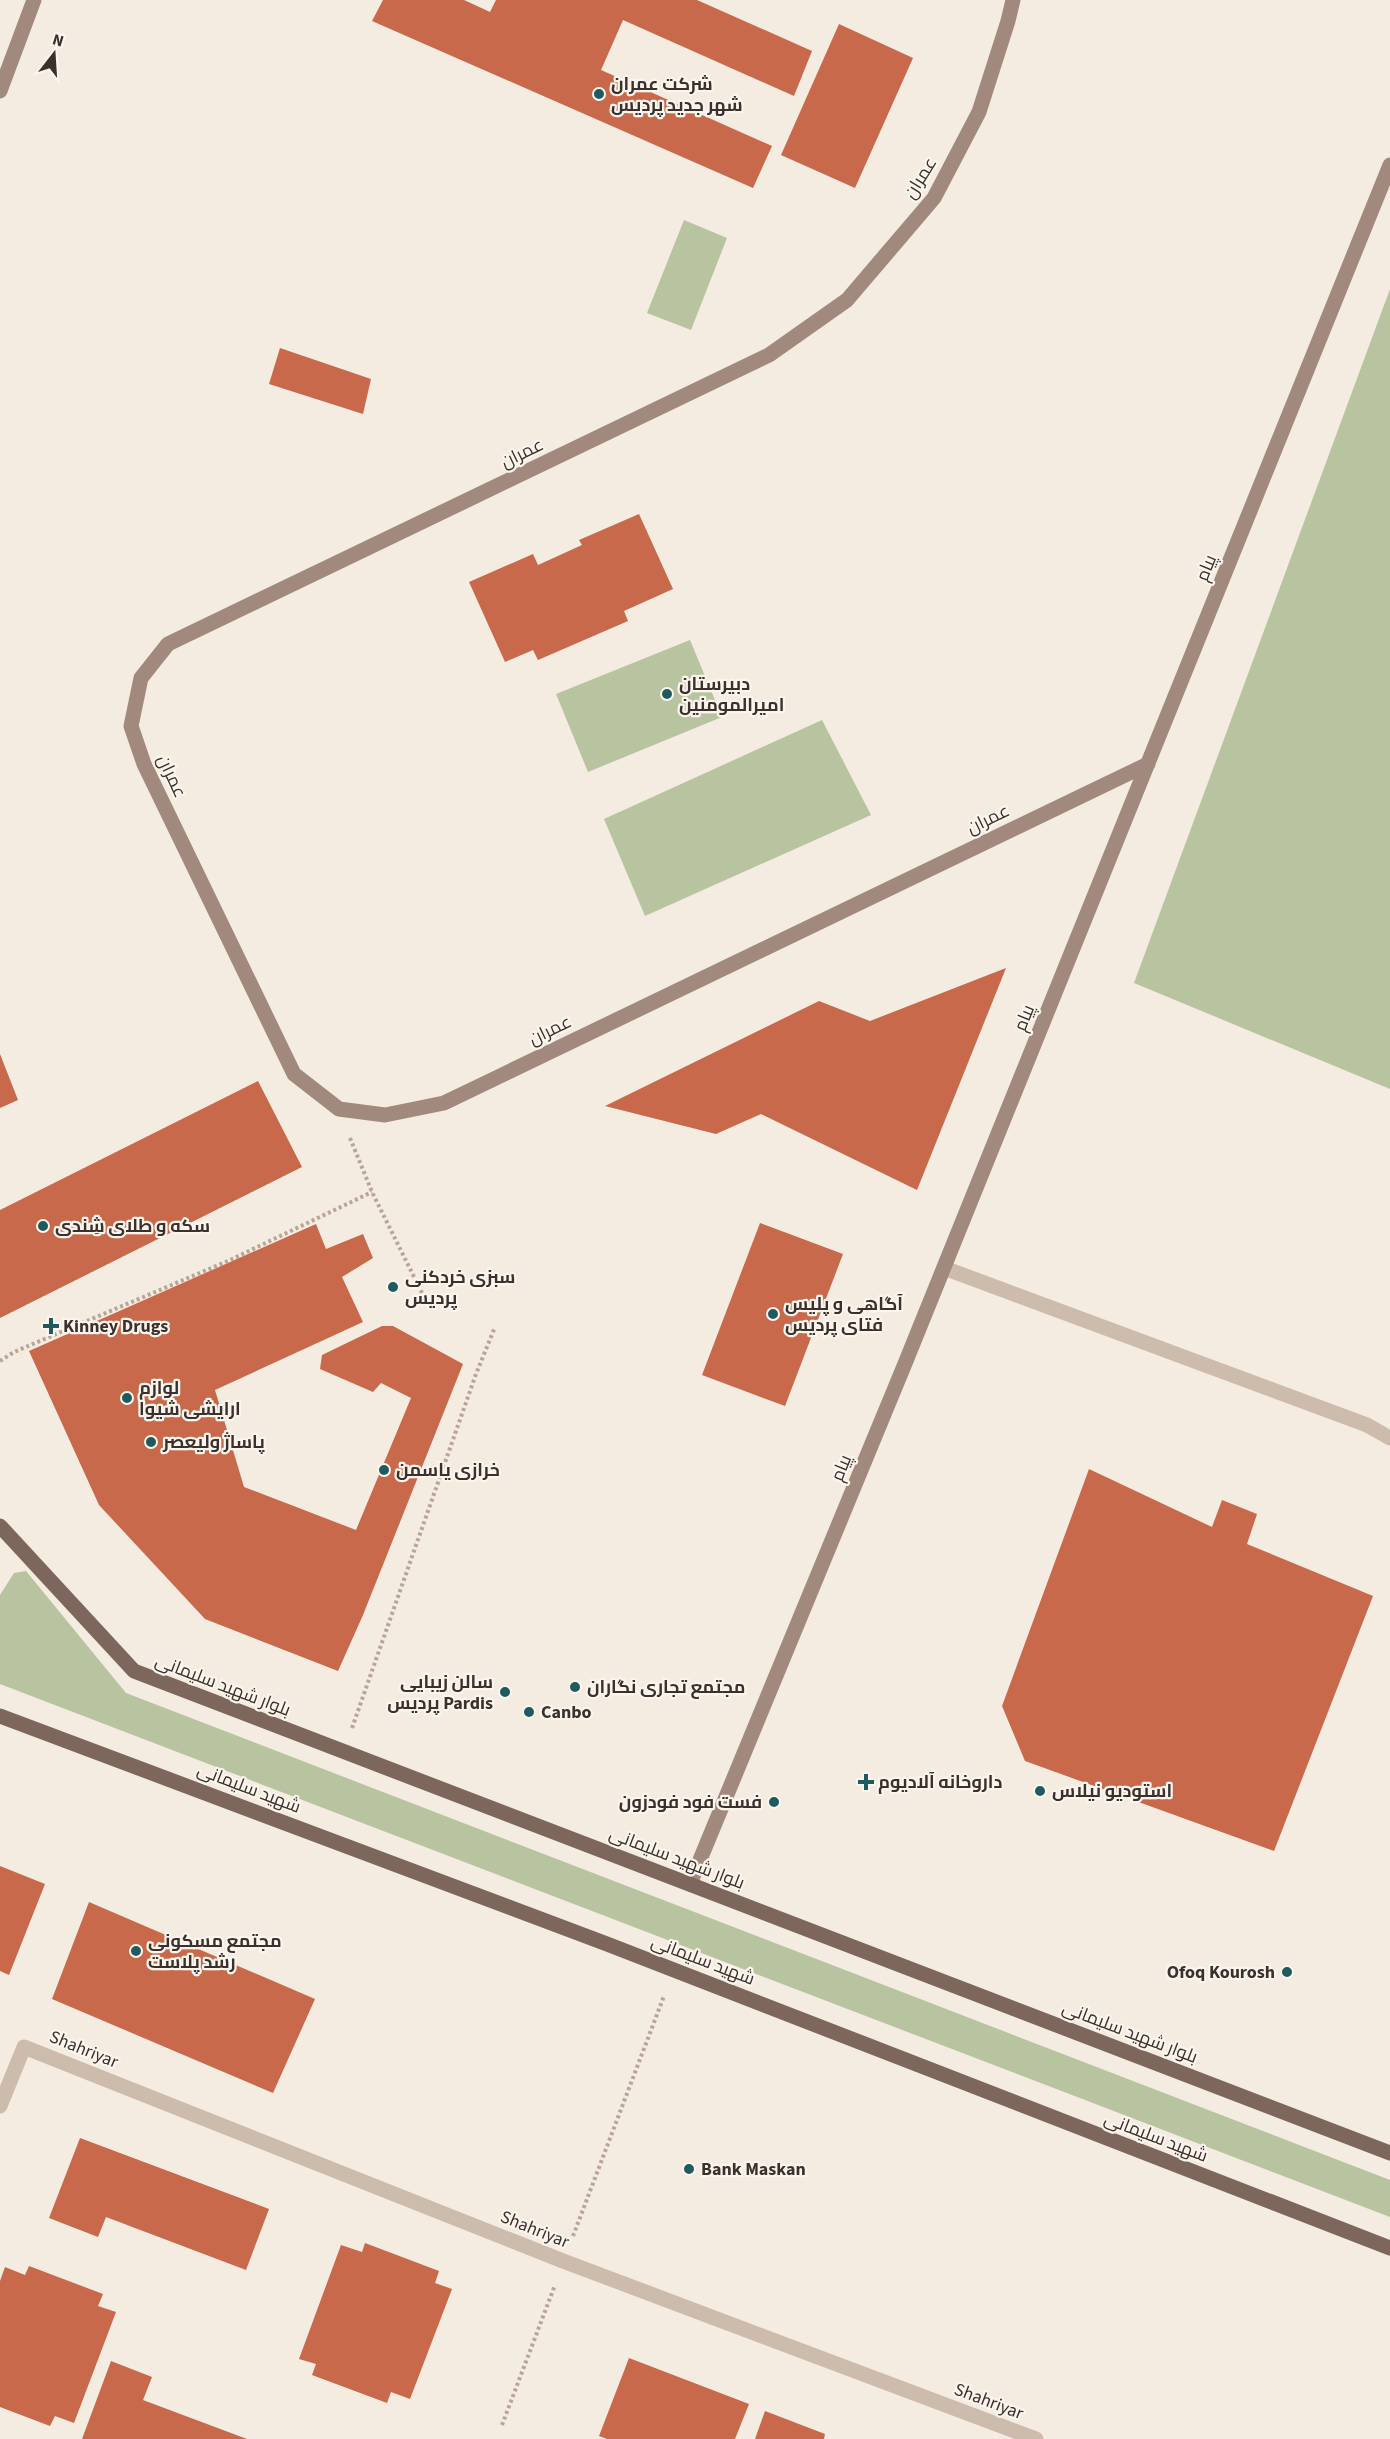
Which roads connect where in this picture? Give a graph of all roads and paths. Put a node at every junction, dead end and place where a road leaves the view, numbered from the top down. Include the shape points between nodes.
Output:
1 (34, 0) edge
2 (1013, 0) edge
3 (0, 92) edge
4 (1390, 165) edge
5 (1148, 764) junction
6 (339, 1109) junction
7 (372, 1192) junction
8 (944, 1268) junction
9 (427, 1303) dead end
10 (495, 1327) dead end
11 (0, 1361) edge
12 (1390, 1438) edge
13 (0, 1526) edge
14 (0, 1716) edge
15 (343, 1753) junction
16 (690, 1884) junction
17 (674, 1970) junction
18 (0, 2106) edge
19 (1390, 2153) edge
20 (1390, 2248) edge
21 (563, 2261) junction
22 (502, 2425) dead end
23 (1015, 2435) edge
24 (1036, 2439) edge

1 - 3 street
2 - 6 street, عمران via 980,112 934,198 847,300 769,355 168,644 141,678 131,726 144,764 294,1074
4 - 5 street, پیام
5 - 6 street, عمران via 444,1103 385,1114
5 - 8 street, پیام
6 - 7 path
7 - 9 path
7 - 11 path via 228,1262
8 - 12 street via 1367,1425
8 - 16 street, پیام
10 - 15 path
13 - 15 main road, بلوار شهید سلیمانی via 134,1671
14 - 17 main road, شهید سلیمانی
15 - 16 main road, بلوار شهید سلیمانی
16 - 19 main road, بلوار شهید سلیمانی
17 - 20 main road, شهید سلیمانی
17 - 21 path
18 - 21 street, Shahriyar via 24,2046
21 - 22 path
21 - 23 street, Shahriyar
23 - 24 street, Shahriyar

